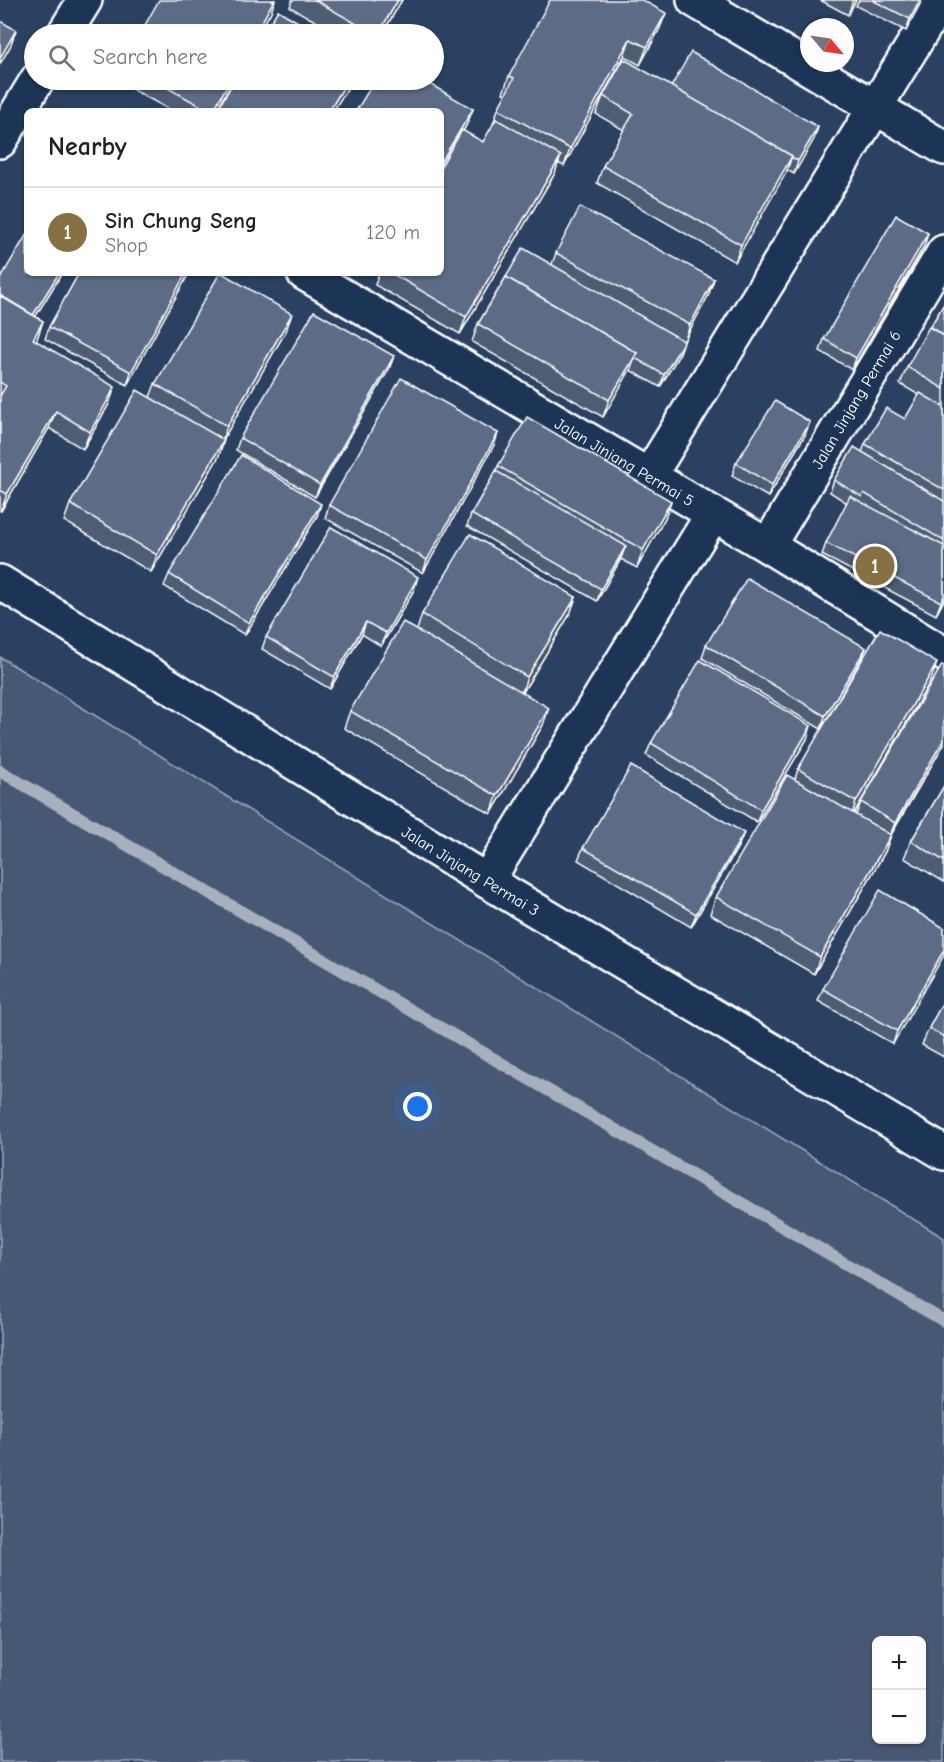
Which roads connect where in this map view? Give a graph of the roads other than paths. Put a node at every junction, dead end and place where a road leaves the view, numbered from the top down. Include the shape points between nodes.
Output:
1 (86, 0) edge
2 (694, 0) edge
3 (941, 0) edge
4 (70, 24) edge
5 (29, 99) edge
6 (875, 108) junction
7 (0, 141) edge
8 (944, 148) edge
9 (944, 252) edge
10 (309, 276) edge
11 (650, 476) junction
12 (714, 514) junction
13 (768, 546) junction
14 (0, 582) edge
15 (944, 654) edge
16 (487, 881) junction
17 (944, 1153) edge

1 - 4 street
2 - 6 street
3 - 6 street
5 - 7 street
6 - 8 street
6 - 11 street
9 - 13 street, Jalan Jinjang Permai 6
10 - 11 street, Jalan Jinjang Permai 5
11 - 12 street, Jalan Jinjang Permai 5
12 - 13 street, Jalan Jinjang Permai 5
12 - 16 street
13 - 15 street, Jalan Jinjang Permai 5
14 - 16 street, Jalan Jinjang Permai 3
16 - 17 street, Jalan Jinjang Permai 3

